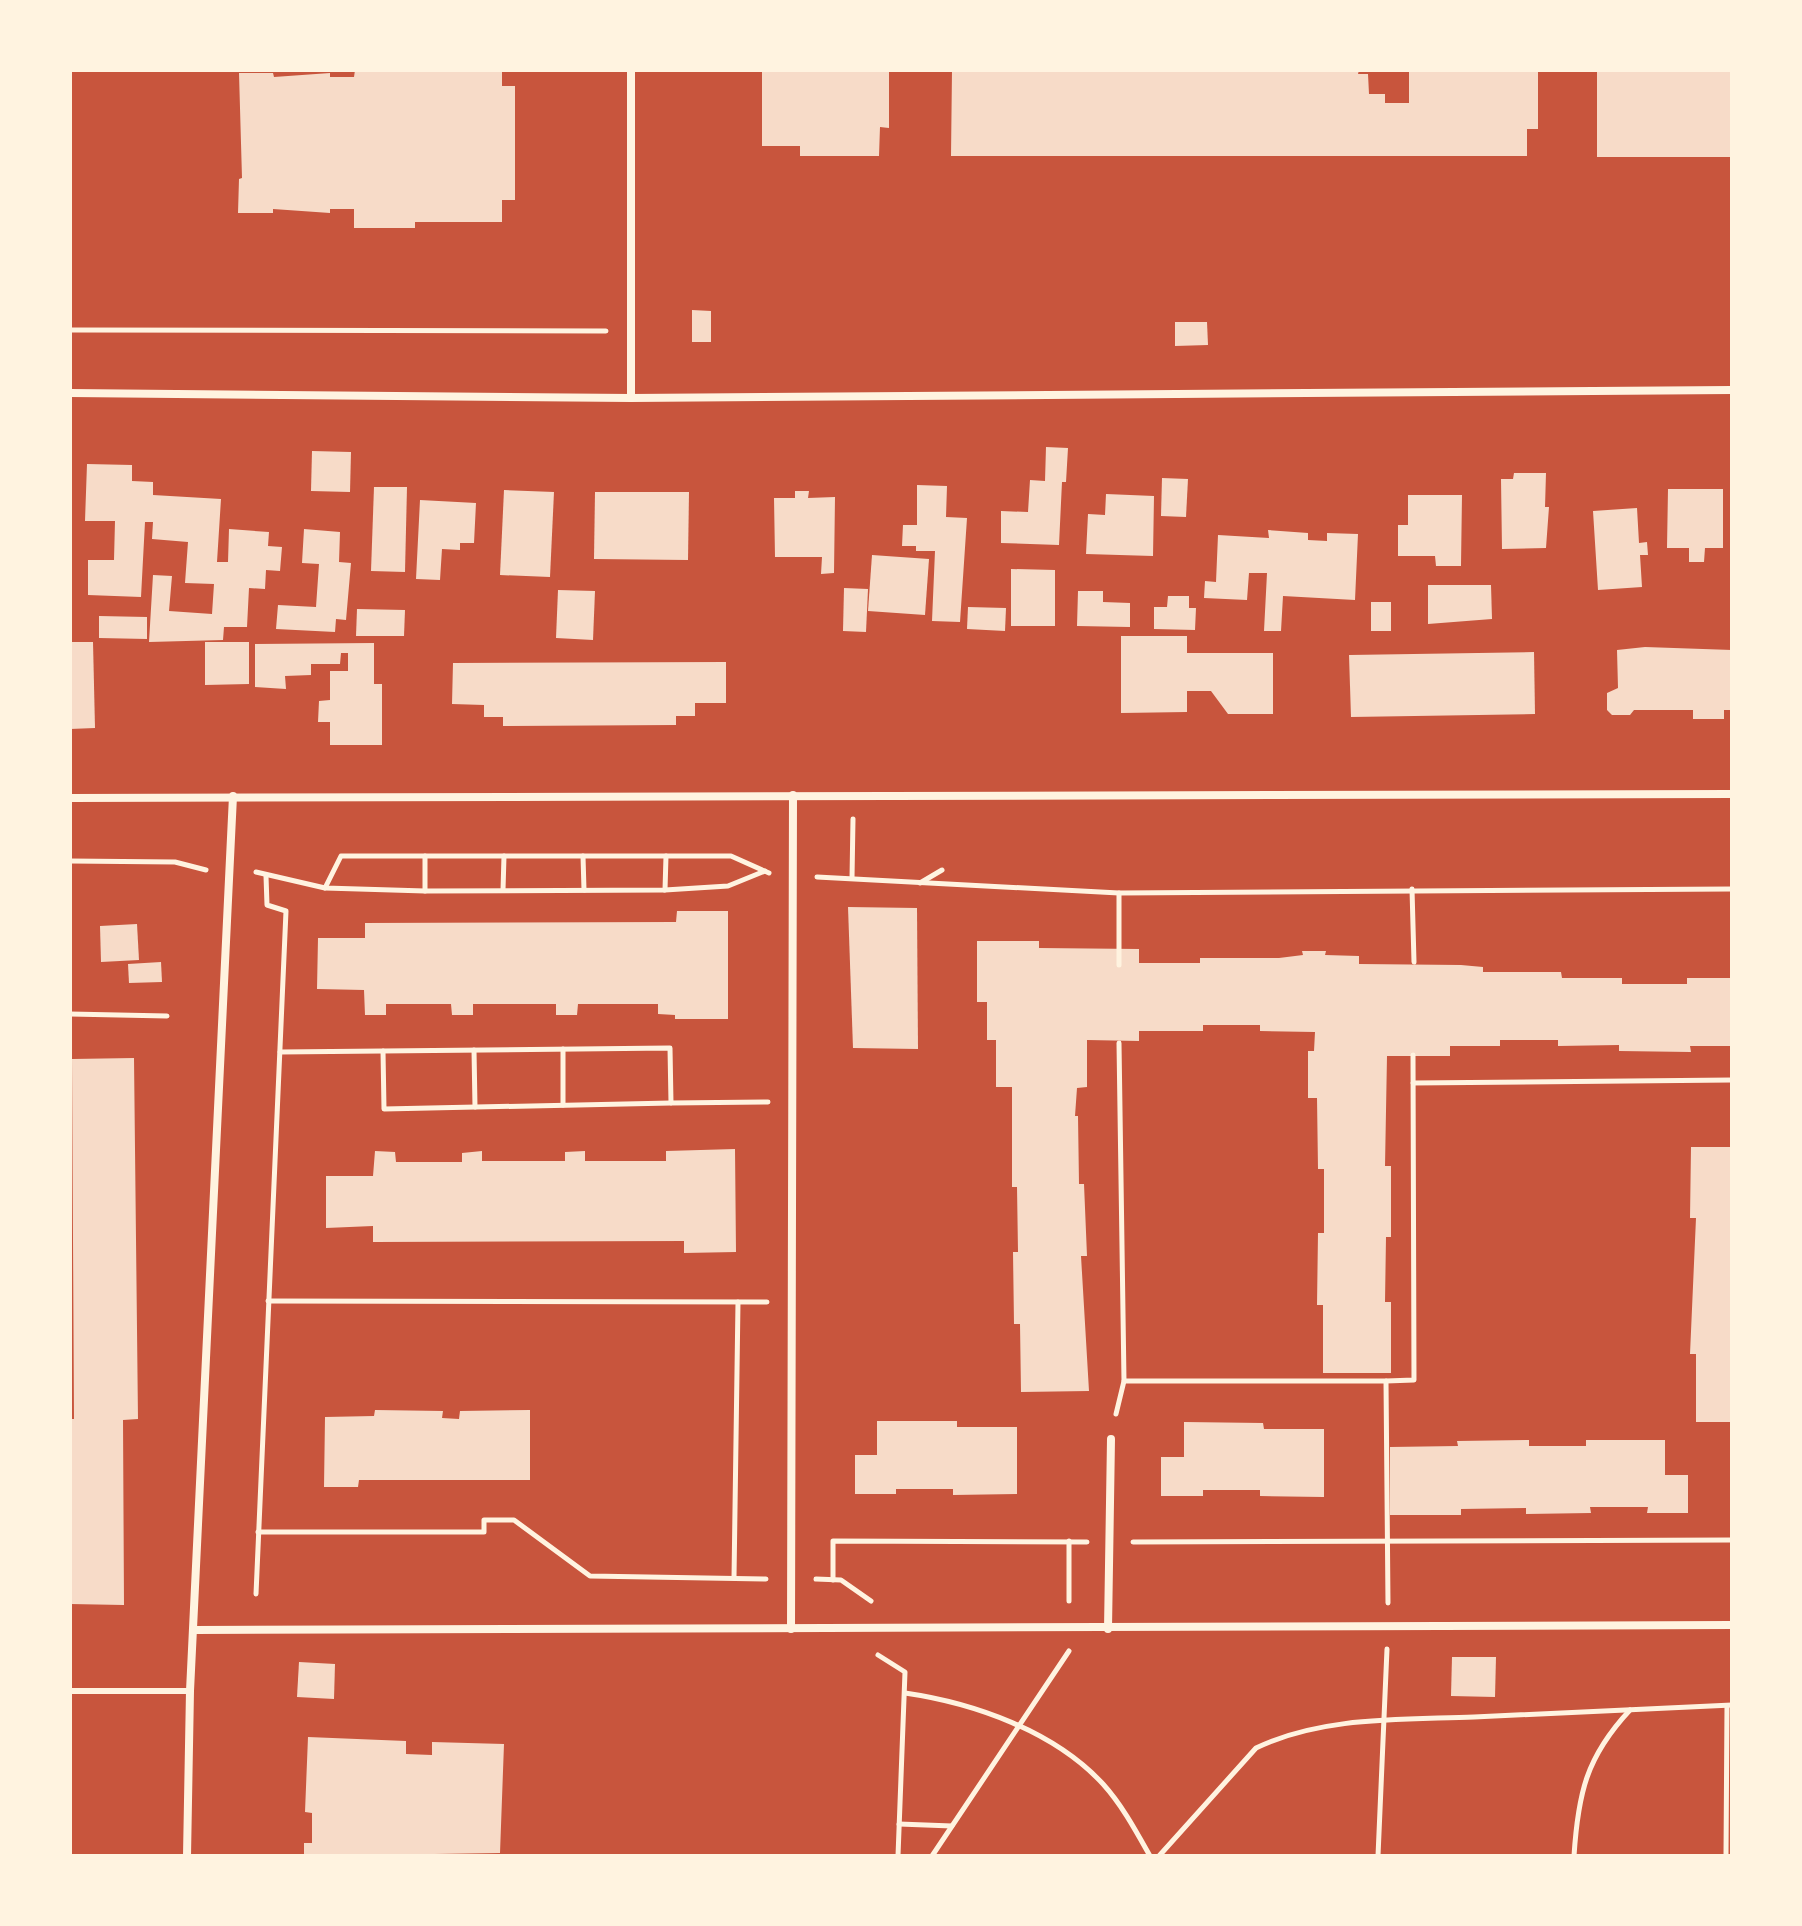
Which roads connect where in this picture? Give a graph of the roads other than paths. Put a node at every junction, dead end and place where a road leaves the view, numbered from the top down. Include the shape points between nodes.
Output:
1 (631, 70) edge
2 (1732, 390) edge
3 (70, 393) edge
4 (631, 398) junction
5 (1732, 794) edge
6 (793, 795) junction
7 (233, 796) junction
8 (70, 798) edge
9 (1111, 1439) road end
10 (1732, 1625) edge
11 (791, 1629) junction
12 (1108, 1629) junction
13 (194, 1630) junction
14 (70, 1691) edge
15 (190, 1691) junction
16 (187, 1856) edge

1 - 4 street
2 - 4 street
3 - 4 street
5 - 6 street
6 - 7 street
6 - 11 street
7 - 8 street
7 - 13 street
9 - 12 street
10 - 12 street
11 - 12 street
11 - 13 street
13 - 15 street
14 - 15 lane
15 - 16 street

